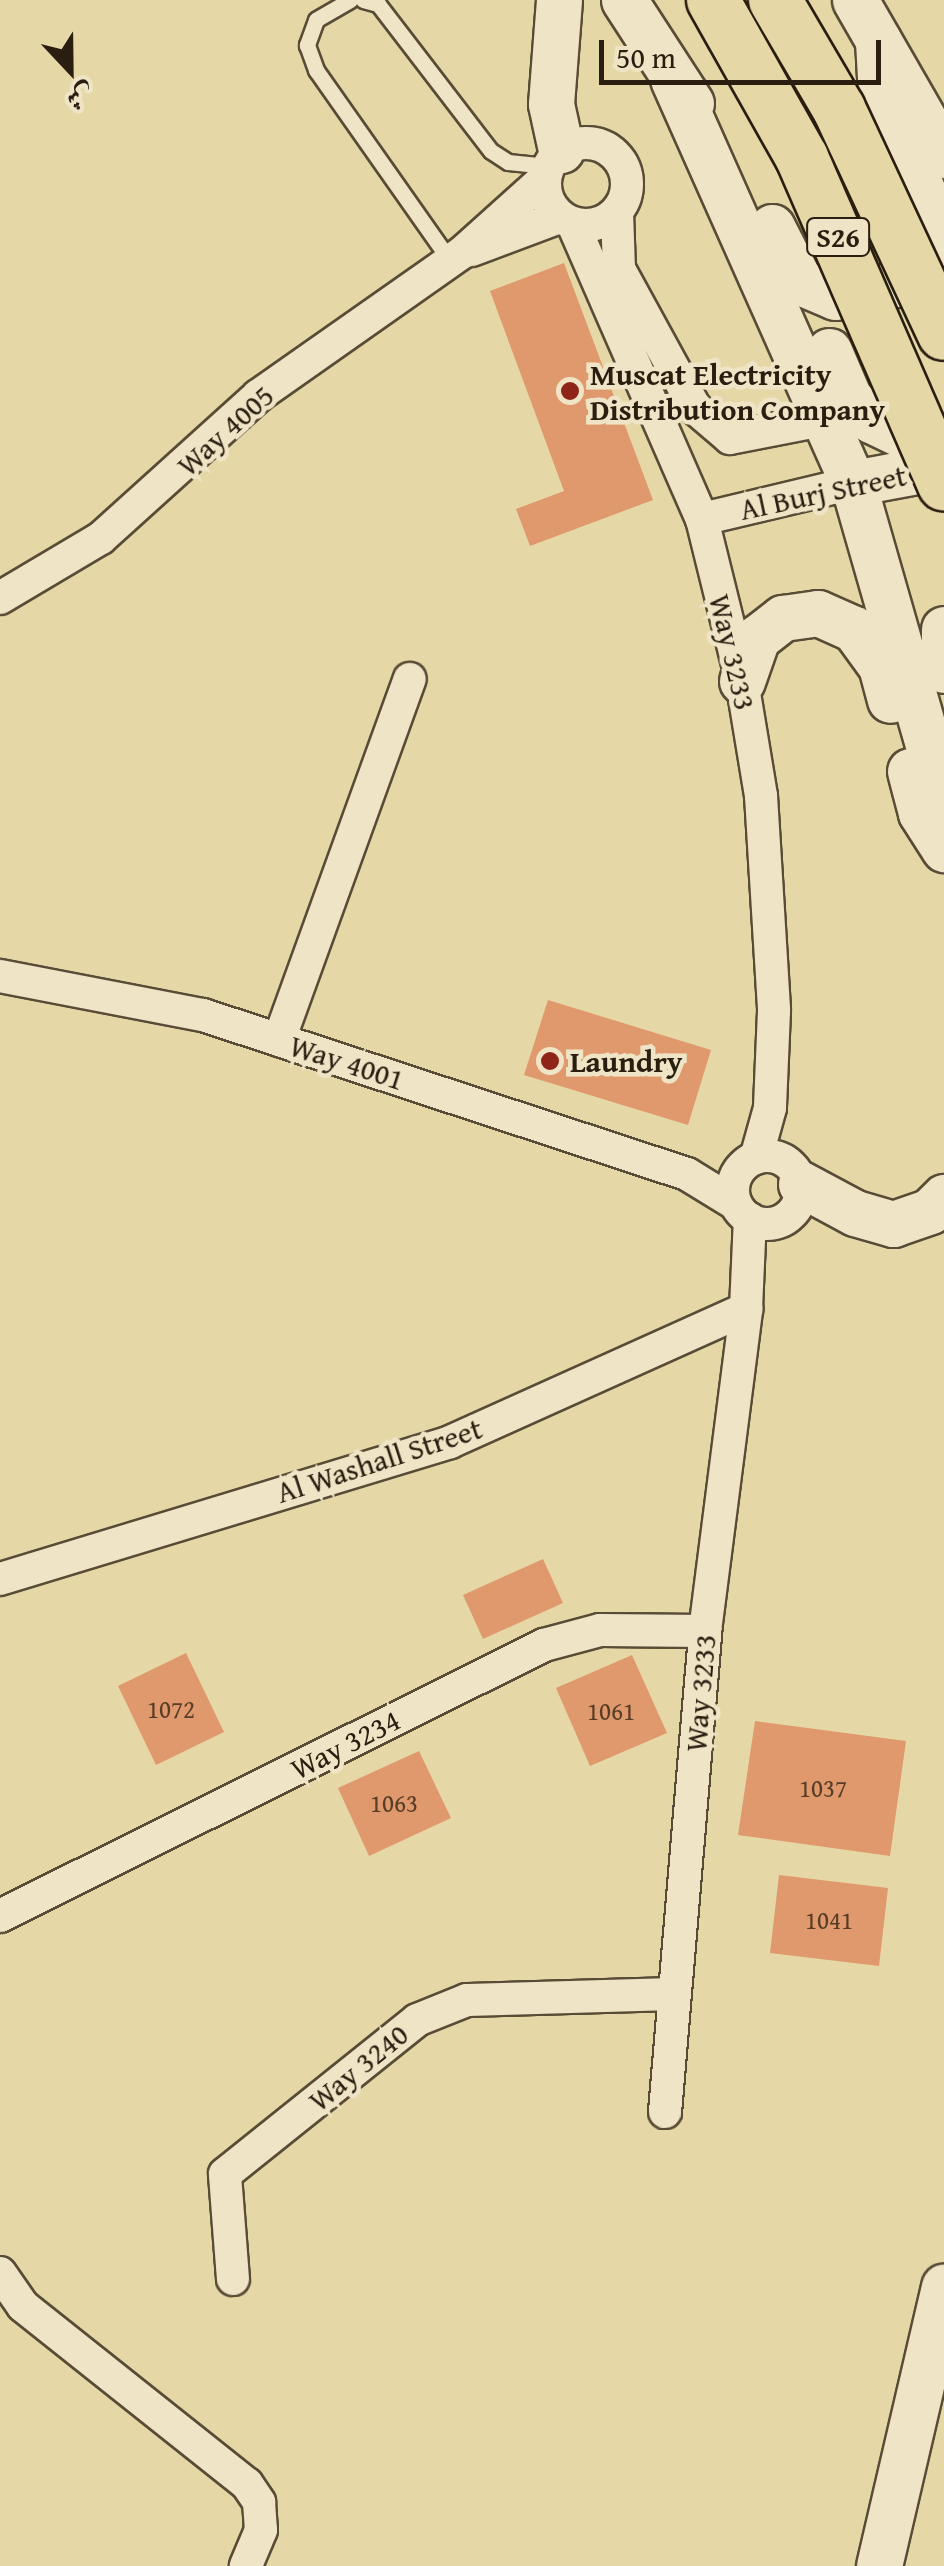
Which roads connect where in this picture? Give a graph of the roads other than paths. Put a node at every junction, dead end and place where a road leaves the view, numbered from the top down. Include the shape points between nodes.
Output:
1 (350, 0) edge
2 (364, 0) edge
3 (558, 0) edge
4 (624, 0) edge
5 (713, 0) edge
6 (775, 0) edge
7 (855, 0) edge
8 (878, 40) junction
9 (673, 80) junction
10 (944, 155) edge
11 (551, 165) junction
12 (618, 212) junction
13 (567, 220) junction
14 (456, 256) junction
15 (800, 282) junction
16 (944, 334) edge
17 (944, 398) edge
18 (849, 419) junction
19 (944, 455) edge
20 (944, 466) edge
21 (853, 483) junction
22 (944, 484) edge
23 (702, 519) junction
24 (0, 598) edge
25 (944, 629) edge
26 (944, 670) edge
27 (410, 679) dead end
28 (742, 680) junction
29 (944, 800) edge
30 (944, 849) edge
31 (0, 976) edge
32 (280, 1040) junction
33 (764, 1189) junction
34 (944, 1197) edge
35 (746, 1309) junction
36 (0, 1578) edge
37 (705, 1632) junction
38 (0, 1916) edge
39 (674, 1994) junction
40 (665, 2112) dead end
41 (0, 2273) edge
42 (233, 2280) dead end
43 (944, 2286) edge
44 (11, 2314) edge
45 (246, 2566) edge
46 (879, 2566) edge

1 - 14 lane via 316,20 307,45 316,70
2 - 11 lane via 378,4 491,151 508,162
3 - 11 main road
4 - 9 main road
5 - 22 main road, S26, bridge via 802,158
6 - 16 main road, S26, bridge via 838,109
7 - 8 main road
8 - 10 main road
8 - 15 main road via 881,96 935,219 925,263 858,296 836,297
9 - 15 main road via 737,160
9 - 18 main road
11 - 12 street via 577,143 611,149 628,179
11 - 13 street via 547,200
11 - 14 street, Way 4005
12 - 13 street via 597,224
12 - 18 street, Al Burj Street via 619,269 695,408 730,438
13 - 14 street, Way 4005
13 - 23 street, Way 3233
14 - 24 street, Way 4005 via 258,396 101,538
15 - 18 main road via 849,398
17 - 18 main road, Al Burj Street
18 - 19 main road
18 - 21 main road
20 - 21 main road, Al Burj Street
21 - 23 street, Al Burj Street
21 - 29 main road
23 - 28 street, Way 3233
25 - 26 main road
27 - 32 street
28 - 30 main road via 757,638 783,618 818,613 854,629 881,666 921,813
28 - 33 street, Way 3233 via 761,796 774,1012
31 - 32 street, Way 4001 via 204,1015
32 - 33 street, Way 4001 via 688,1174
33 - 34 main road via 893,1224 930,1211
33 - 35 street, Way 3233
35 - 36 street, Al Washall Street via 450,1442
35 - 37 street, Way 3233
37 - 38 street, Way 3234 via 600,1630 544,1645
37 - 39 street, Way 3233
39 - 40 street, Way 3233
39 - 42 street, Way 3240 via 467,2000 417,2020 224,2174
41 - 44 street
43 - 46 main road
44 - 45 street via 246,2484 259,2502 260,2530

